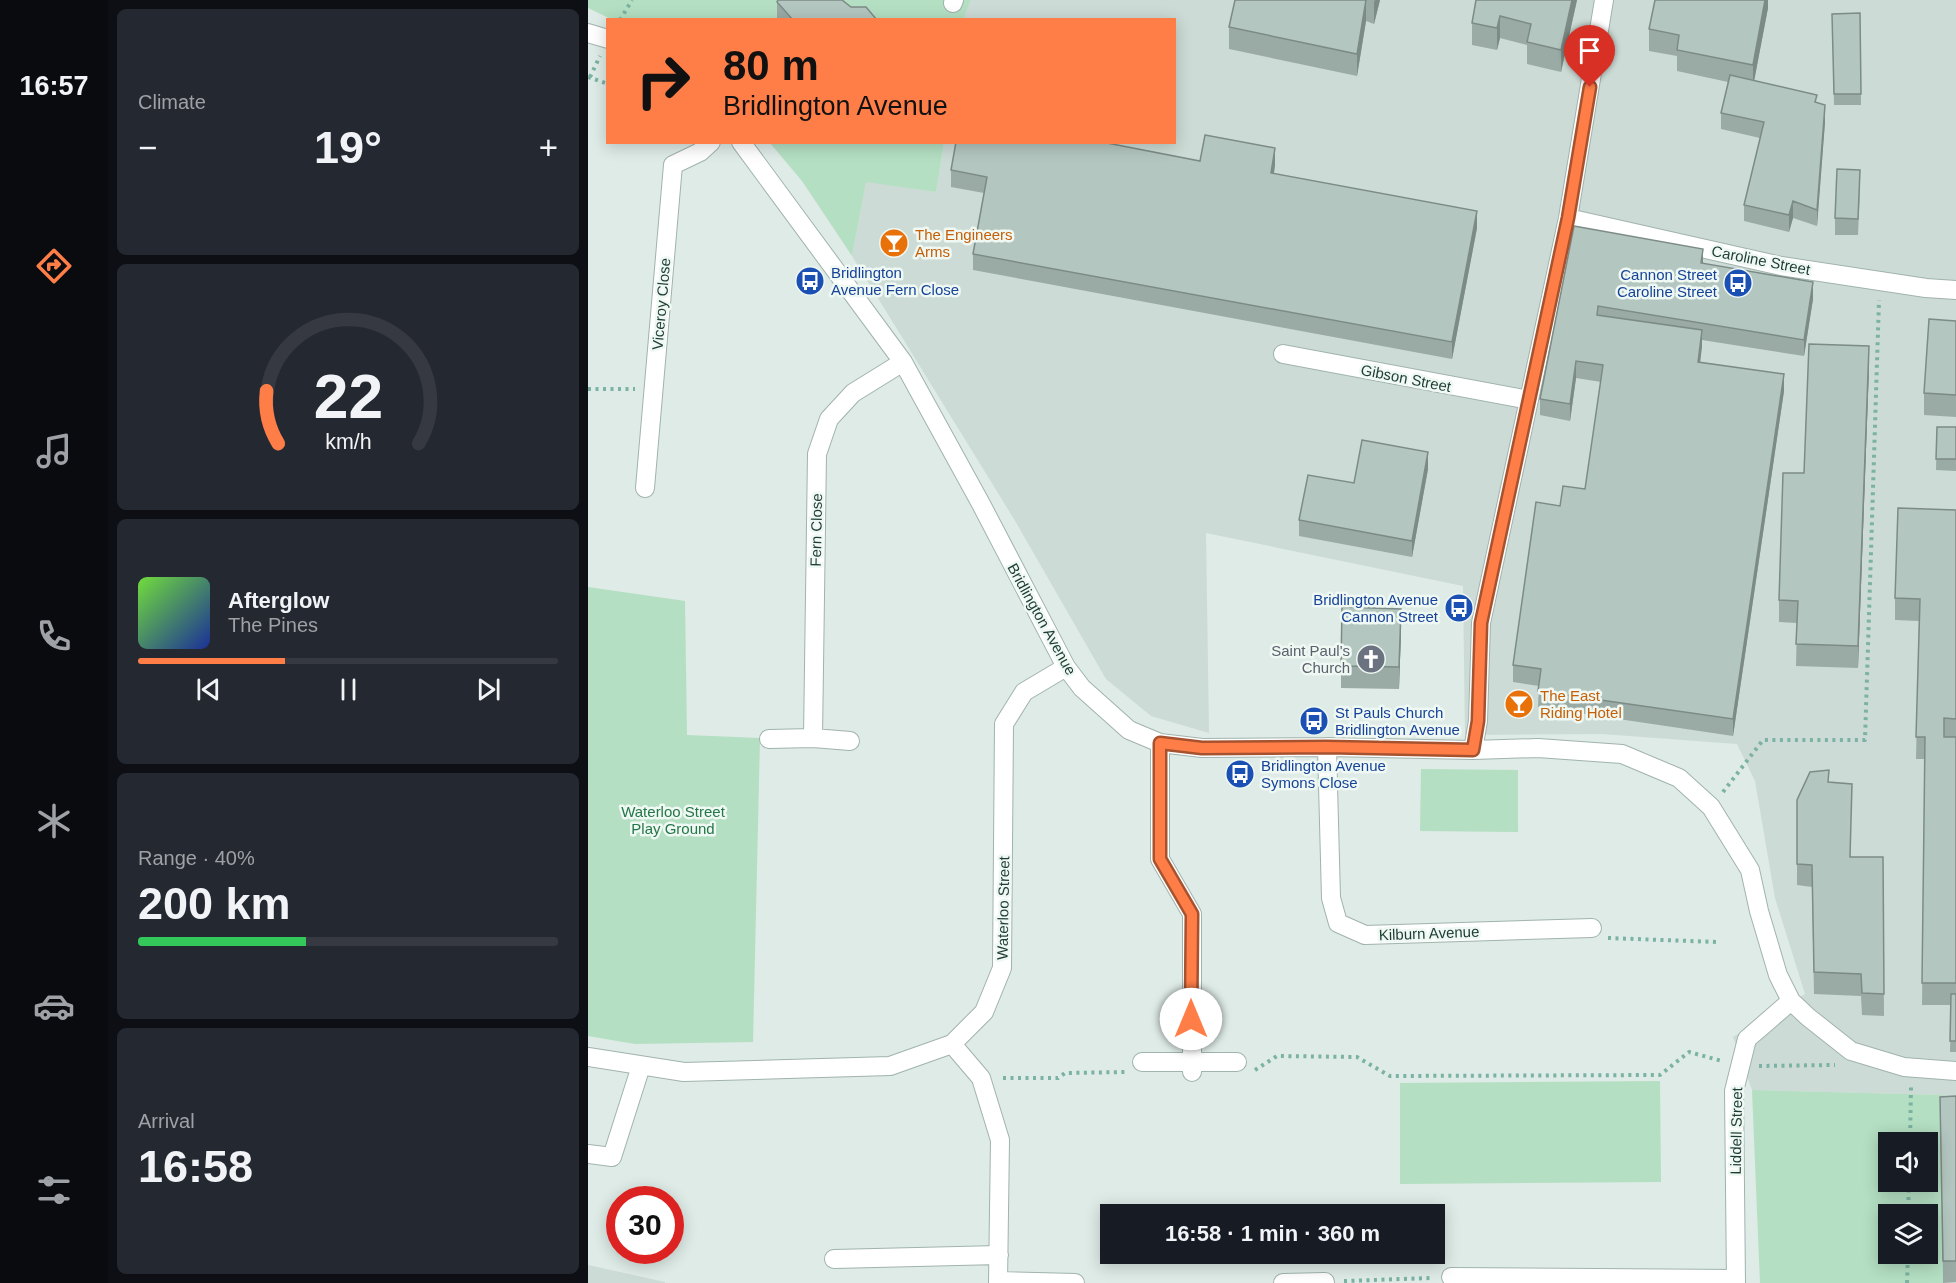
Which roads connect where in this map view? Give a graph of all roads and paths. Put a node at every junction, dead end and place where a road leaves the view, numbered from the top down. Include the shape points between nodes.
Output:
1 (632, 0) edge
2 (1604, 0) edge
3 (621, 18) edge
4 (588, 33) edge
5 (606, 38) edge
6 (588, 77) edge
7 (606, 83) edge
8 (709, 144) edge
9 (742, 144) edge
10 (1568, 218) junction
11 (1880, 281) junction
12 (1956, 290) edge
13 (1283, 354) dead end
14 (903, 362) junction
15 (588, 389) edge
16 (654, 390) junction
17 (1528, 400) junction
18 (645, 488) dead end
19 (1066, 667) junction
20 (813, 738) junction
21 (769, 739) dead end
22 (850, 741) dead end
23 (1160, 743) junction
24 (1327, 747) junction
25 (1473, 750) junction
26 (1711, 807) junction
27 (1592, 928) joint
28 (1717, 942) dead end
29 (1791, 1001) junction
30 (952, 1044) junction
31 (588, 1057) edge
32 (1237, 1062) dead end
33 (1840, 1065) dead end
34 (641, 1066) junction
35 (1740, 1066) junction
36 (1138, 1067) joint
37 (1192, 1067) junction
38 (1911, 1068) junction
39 (1253, 1071) dead end
40 (1956, 1071) edge
41 (981, 1078) junction
42 (1910, 1132) edge
43 (588, 1154) edge
44 (999, 1255) junction
45 (834, 1259) dead end
46 (1908, 1264) edge
47 (1451, 1277) joint
48 (1736, 1281) edge
49 (998, 1282) edge
50 (1325, 1282) edge
51 (1075, 1283) edge
52 (1283, 1283) edge
53 (1907, 1283) edge

1 - 3 path
2 - 10 street
4 - 5 street
6 - 7 path
8 - 16 street, Viceroy Close via 673,165
9 - 14 street, Bridlington Avenue
10 - 11 street, Caroline Street via 1781,266
10 - 17 street
11 - 12 street, Caroline Street
11 - 26 path via 1865,740 1763,740
13 - 17 street, Gibson Street
14 - 19 street, Bridlington Avenue
14 - 20 street, Fern Close via 854,393 829,419 817,453
15 - 16 path
16 - 18 street, Viceroy Close
17 - 25 street via 1481,623 1478,721
19 - 23 street, Bridlington Avenue via 1082,688 1129,730
19 - 30 street, Waterloo Street via 1024,692 1004,724 1002,968 984,1012
20 - 21 street
20 - 22 street
23 - 24 street, Bridlington Avenue via 1202,748
23 - 37 street via 1160,859 1192,914
24 - 25 street, Bridlington Avenue
24 - 27 street, Kilburn Avenue via 1331,898 1338,923 1365,935
25 - 26 street, Bridlington Avenue via 1538,748 1622,754 1679,778
26 - 29 street, Bridlington Avenue via 1750,870 1778,975
27 - 28 path via 1610,939
29 - 35 street, Liddell Street via 1747,1039
29 - 38 street, Bridlington Avenue via 1851,1051
30 - 34 street, Waterloo Street via 890,1066 684,1072
30 - 41 street
31 - 34 street, Waterloo Street
32 - 37 street
33 - 35 path
34 - 43 street via 612,1157
35 - 39 path via 1689,1052 1660,1075 1390,1076 1358,1057 1277,1056
35 - 48 street, Liddell Street via 1734,1091
36 - 37 street
36 - 41 path via 1065,1072 1058,1078
38 - 40 street, Bridlington Avenue
38 - 42 path
41 - 44 street via 1000,1140
44 - 45 street
44 - 49 street
46 - 53 path
47 - 48 street
47 - 50 path
49 - 51 street
50 - 52 street

